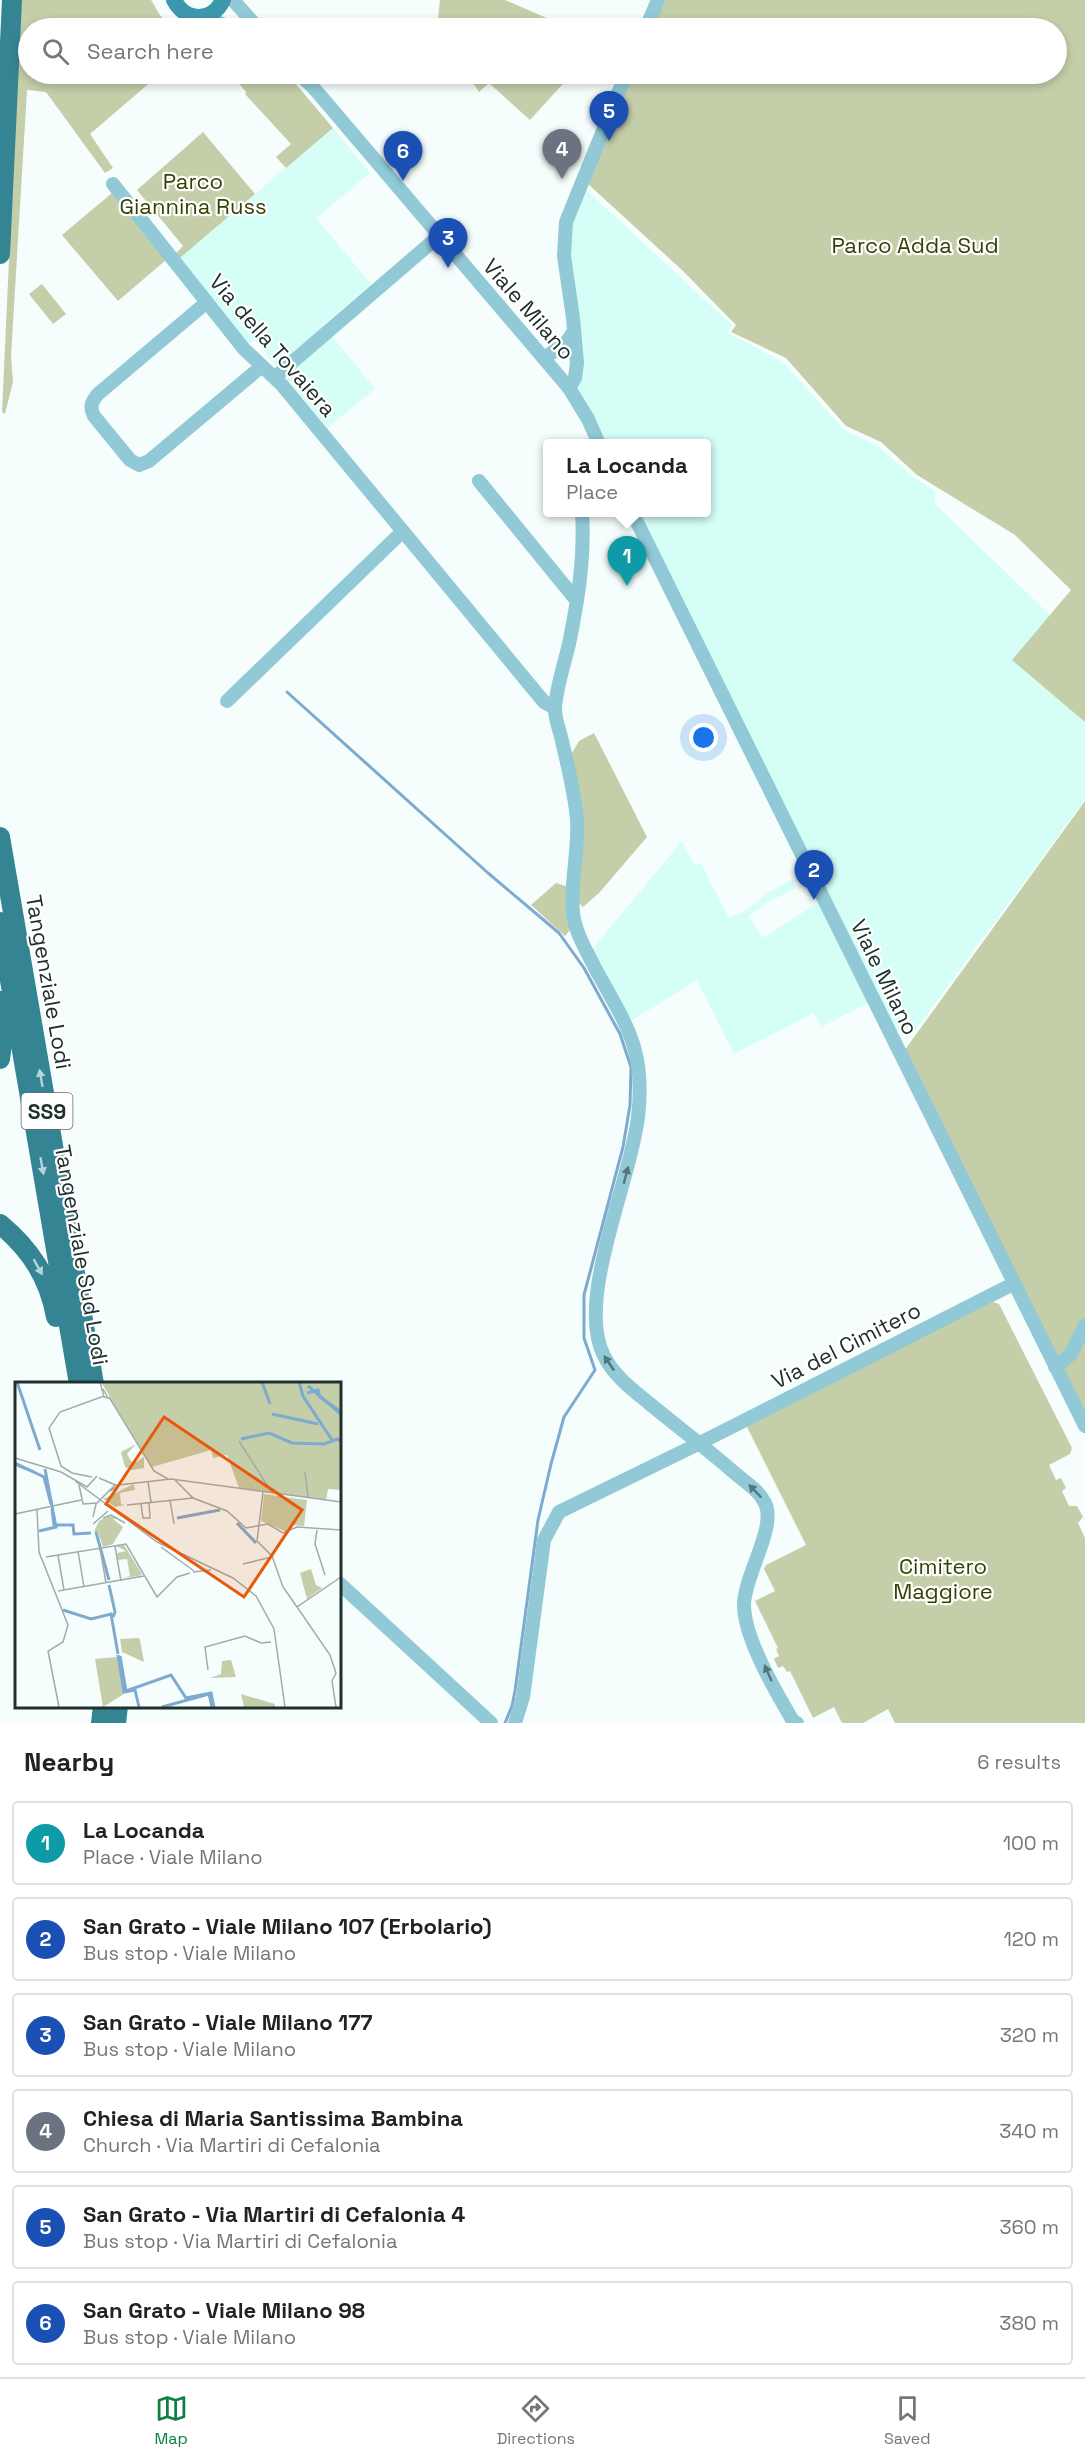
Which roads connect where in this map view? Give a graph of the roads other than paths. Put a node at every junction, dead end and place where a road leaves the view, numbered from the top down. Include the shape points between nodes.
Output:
1 (12, 0) edge
2 (174, 0) edge
3 (223, 0) edge
4 (233, 0) edge
5 (658, 0) edge
6 (206, 16) junction
7 (210, 18) edge
8 (249, 18) edge
9 (650, 18) edge
10 (310, 84) edge
11 (621, 84) edge
12 (113, 184) dead end
13 (439, 236) junction
14 (0, 254) edge
15 (207, 302) junction
16 (574, 331) junction
17 (544, 358) junction
18 (262, 366) junction
19 (275, 377) junction
20 (569, 388) junction
21 (597, 439) edge
22 (479, 481) dead end
23 (582, 517) edge
24 (634, 517) edge
25 (403, 531) junction
26 (577, 601) junction
27 (227, 701) dead end
28 (555, 708) junction
29 (0, 837) edge
30 (0, 922) edge
31 (0, 995) edge
32 (0, 1059) edge
33 (0, 1224) edge
34 (1013, 1284) junction
35 (1085, 1325) edge
36 (1055, 1367) junction
37 (68, 1382) edge
38 (80, 1382) edge
39 (94, 1382) edge
40 (1085, 1426) edge
41 (698, 1444) junction
42 (340, 1584) edge
43 (103, 1708) edge
44 (118, 1708) edge
45 (101, 1723) edge
46 (116, 1723) edge
47 (491, 1723) edge
48 (515, 1723) edge
49 (797, 1723) edge

1 - 14 highway
2 - 6 main road via 190,16
3 - 6 main road
4 - 8 street
5 - 9 street
6 - 7 street
10 - 13 street, Viale Milano
11 - 16 street via 566,222 564,256
12 - 15 street, Via della Tovaiera
13 - 17 street, Viale Milano
13 - 19 street
15 - 18 street, Via della Tovaiera
15 - 18 street via 92,402 94,416 130,460 139,465 149,461
16 - 17 street via 566,343
16 - 20 street via 577,372
17 - 20 street, Viale Milano
18 - 19 street, Via della Tovaiera
19 - 25 street, Via della Tovaiera
20 - 21 street, Viale Milano
22 - 26 street
23 - 26 street via 582,575
24 - 34 street, Viale Milano
25 - 27 street
25 - 28 street, Via della Tovaiera via 544,702
26 - 28 street
41 -> 28 street via 626,1384 604,1357 598,1342 598,1282 637,1127 638,1057 574,920 577,818
39 -> 29 highway, Tangenziale Lodi / SS9
30 -> 38 highway, Tangenziale Sud Lodi / SS9
31 - 32 highway via 4,1029
33 -> 37 highway via 24,1245 44,1277 54,1307
34 - 36 street, Viale Milano
34 - 41 street, Via del Cimitero
35 - 36 street via 1071,1354
36 - 40 street, Viale Milano
41 - 48 street, Via del Cimitero via 559,1512 552,1522 544,1540 523,1697
49 -> 41 street via 776,1692 745,1618 745,1592 766,1528 767,1506 758,1492
42 - 47 street
43 - 45 highway
44 - 46 highway

